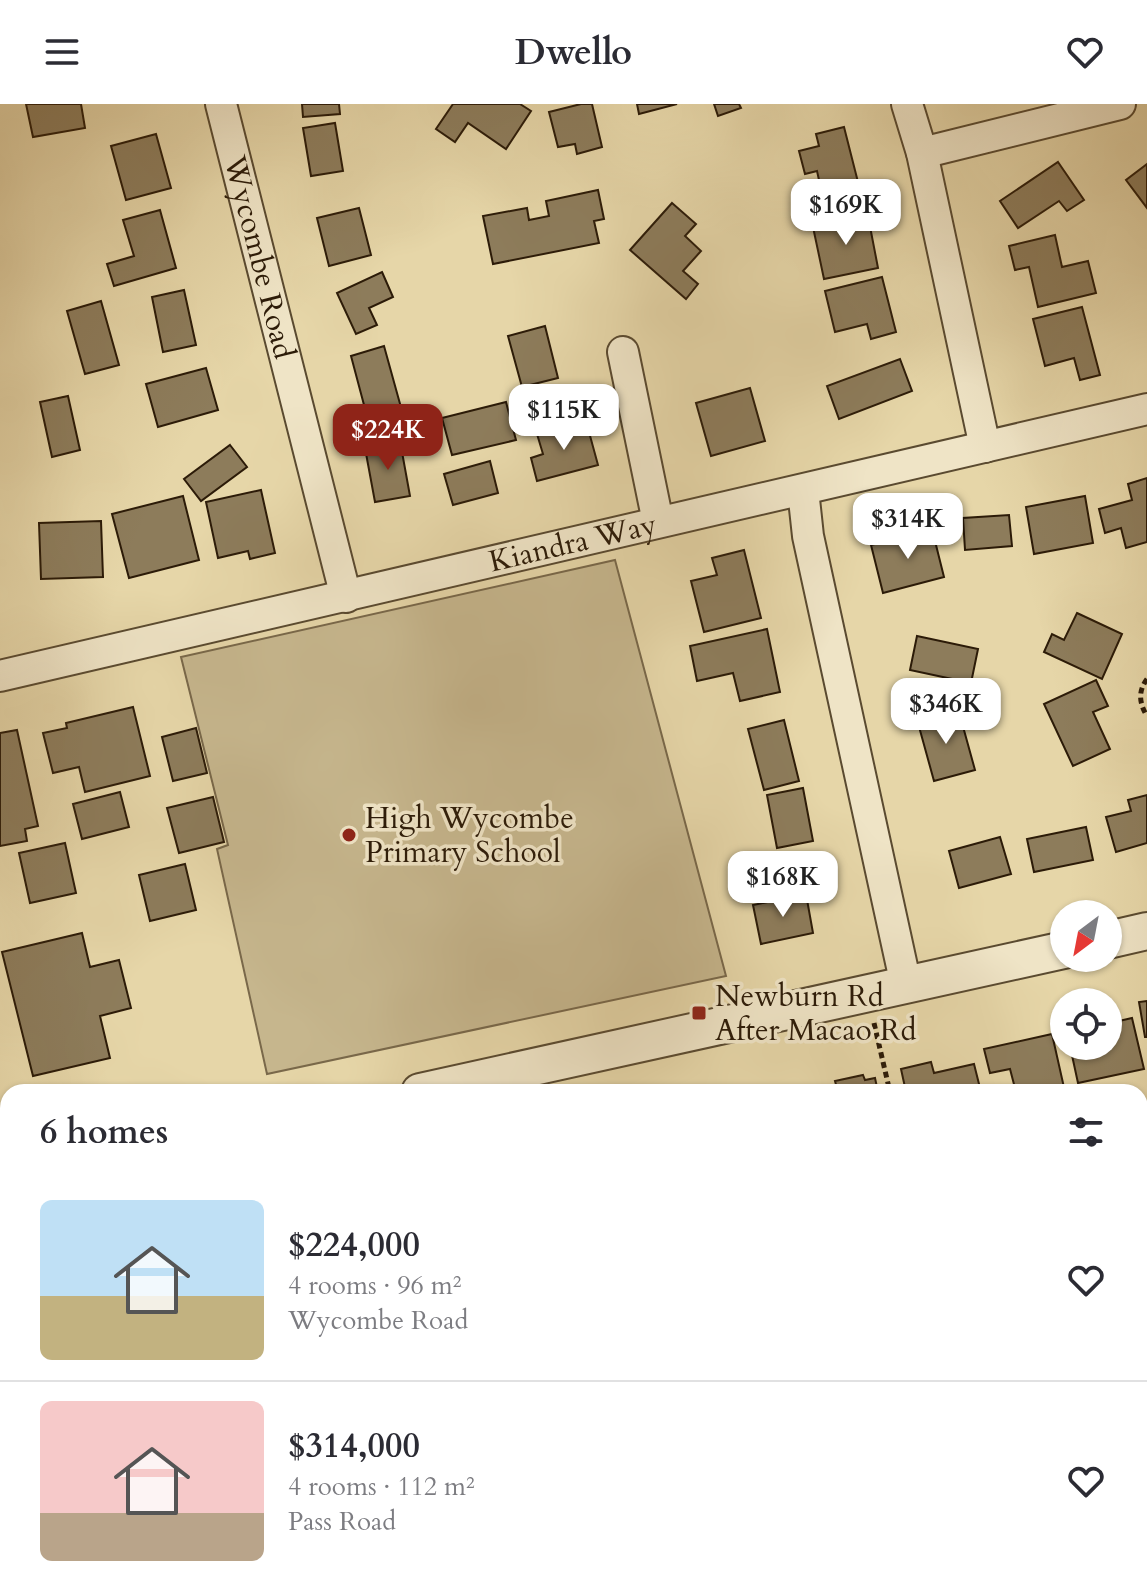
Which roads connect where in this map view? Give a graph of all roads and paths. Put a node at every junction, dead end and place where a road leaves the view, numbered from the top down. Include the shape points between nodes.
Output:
1 (221, 104) edge
2 (907, 104) edge
3 (1120, 104) edge
4 (922, 153) junction
5 (623, 352) dead end
6 (1147, 409) edge
7 (985, 447) junction
8 (803, 490) junction
9 (658, 522) junction
10 (346, 597) junction
11 (0, 676) edge
12 (1147, 679) edge
13 (1147, 716) edge
14 (1147, 931) edge
15 (1122, 937) edge
16 (1050, 953) edge
17 (906, 985) junction
18 (868, 993) junction
19 (522, 1081) edge
20 (494, 1084) edge
21 (888, 1084) edge

1 - 10 street, Wycombe Road
2 - 4 street
3 - 4 street
4 - 7 street
5 - 9 street
6 - 7 street, Kiandra Way
7 - 8 street, Kiandra Way
8 - 9 street, Kiandra Way
8 - 17 street via 808,536
9 - 10 street, Kiandra Way
10 - 11 street, Kiandra Way
12 - 13 path via 1141,701
14 - 15 street
16 - 17 street
17 - 18 street
18 - 19 street
18 - 21 path
19 - 20 street

